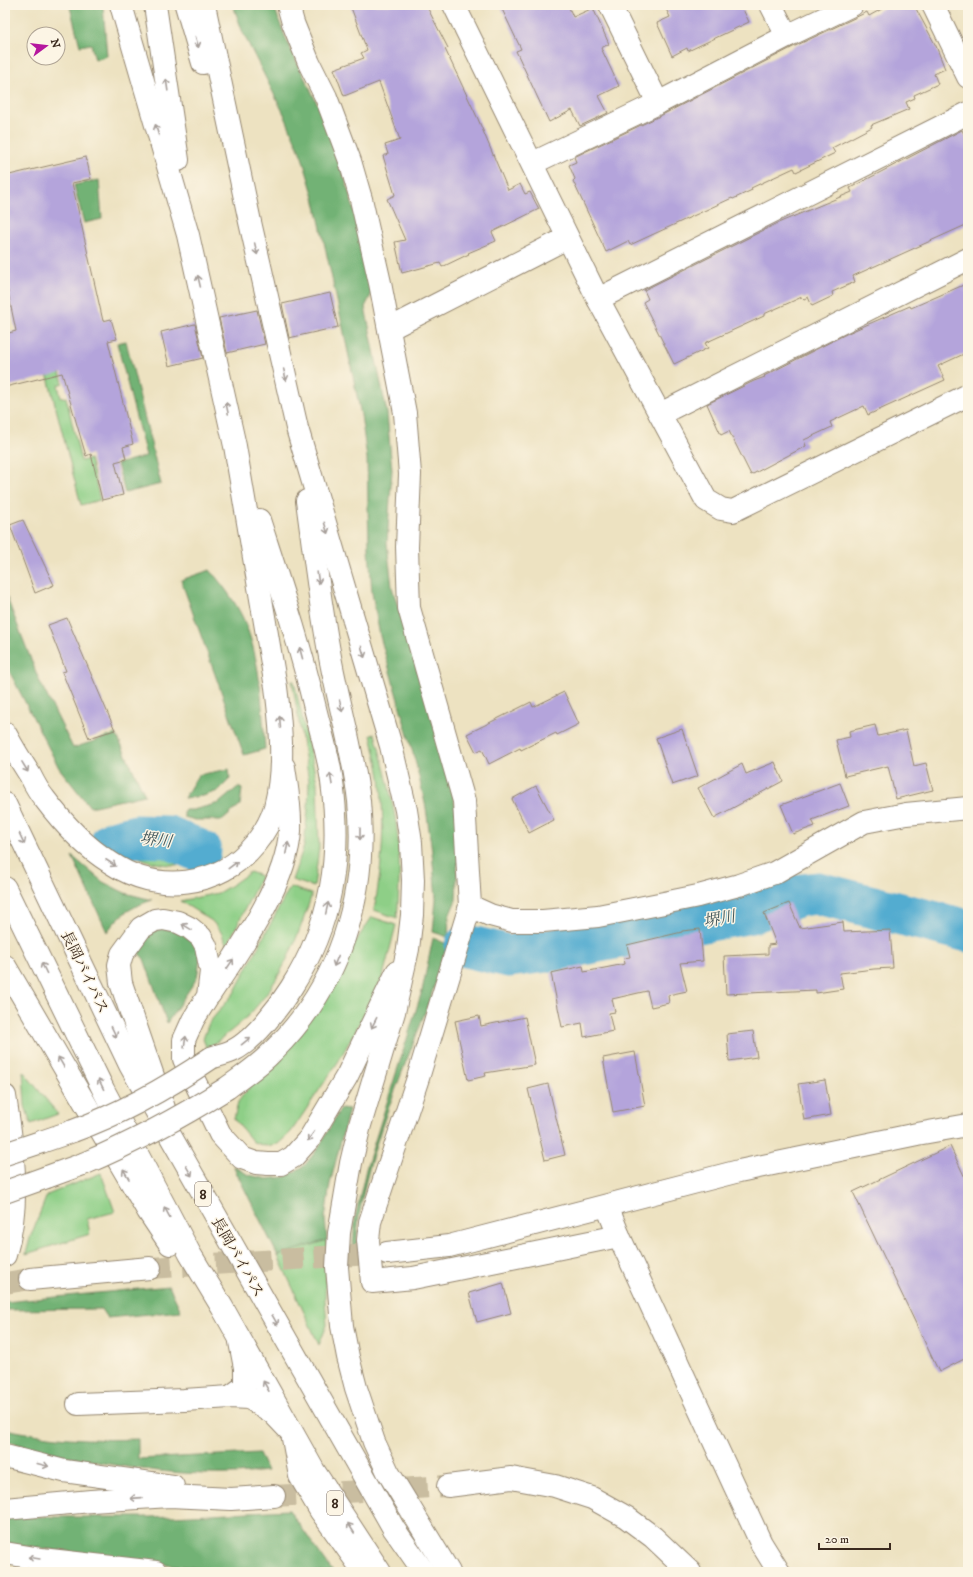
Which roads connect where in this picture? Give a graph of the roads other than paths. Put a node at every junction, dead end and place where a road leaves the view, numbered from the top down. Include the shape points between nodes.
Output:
1 (120, 5) edge
2 (155, 5) edge
3 (186, 5) edge
4 (204, 5) edge
5 (288, 5) edge
6 (454, 5) edge
7 (610, 5) edge
8 (771, 5) edge
9 (852, 5) edge
10 (933, 5) edge
11 (786, 36) junction
12 (968, 77) edge
13 (658, 103) junction
14 (968, 113) edge
15 (533, 164) junction
16 (250, 222) junction
17 (188, 235) junction
18 (568, 238) junction
19 (968, 259) edge
20 (598, 299) junction
21 (389, 329) junction
22 (968, 395) edge
23 (660, 414) junction
24 (297, 428) junction
25 (235, 446) junction
26 (5, 734) edge
27 (282, 749) junction
28 (5, 804) edge
29 (968, 808) edge
30 (5, 888) edge
31 (470, 906) junction
32 (408, 949) junction
33 (5, 966) edge
34 (208, 996) junction
35 (5, 1096) edge
36 (968, 1125) edge
37 (178, 1152) junction
38 (5, 1154) edge
39 (5, 1192) edge
40 (607, 1206) junction
41 (619, 1236) junction
42 (387, 1253) tunnel mouth
43 (5, 1255) edge
44 (150, 1268) tunnel mouth
45 (30, 1279) tunnel mouth
46 (222, 1307) junction
47 (240, 1340) junction
48 (230, 1397) junction
49 (78, 1404) dead end
50 (292, 1432) junction
51 (5, 1456) edge
52 (448, 1486) tunnel mouth
53 (274, 1496) tunnel mouth
54 (231, 1499) junction
55 (5, 1509) edge
56 (5, 1553) edge
57 (156, 1572) edge
58 (371, 1572) edge
59 (380, 1572) edge
60 (424, 1572) edge
61 (449, 1572) edge
62 (690, 1572) edge
63 (779, 1572) edge

17 -> 1 main road
17 -> 2 main road
3 -> 16 main road
4 - 16 main road
5 - 21 main road via 293,23 326,97 350,161 363,207
6 - 15 main road
7 - 13 main road
8 - 11 main road
9 - 11 main road
10 - 12 main road
11 - 13 main road
13 - 15 main road
14 - 20 main road
15 - 18 main road
16 -> 24 main road
25 -> 17 main road
18 - 20 main road
18 - 21 main road
19 - 23 main road
20 - 23 main road
21 - 31 main road via 405,413 410,474 407,547 409,608 464,802
22 - 23 main road via 733,511 706,500
24 -> 32 main road via 400,780 411,843 413,880
24 -> 39 main road, bridge via 325,630 358,794 360,856 357,885 345,937 323,987 308,1010 292,1032 250,1071 200,1105 123,1147
27 -> 25 main road via 276,687
38 -> 25 main road, bridge via 102,1121 158,1092 211,1058 234,1050 269,1018 299,975 323,924 334,869 336,841 332,781 297,637
26 -> 27 main road via 43,798 89,847 128,873 170,883 191,882 212,876 230,867 249,851 265,831 274,808 280,781
34 -> 27 main road via 250,934 283,864 290,832
28 -> 37 main road, 長岡バイパス / 8 via 130,1065
29 - 31 main road via 906,814 864,822 774,873 739,885 651,906 598,916 543,921 512,921
46 -> 30 main road, 8 via 190,1254 104,1091
31 - 41 main road via 420,1072 370,1222 368,1240 372,1282 413,1278
32 -> 34 main road via 385,1000 324,1117 293,1158 281,1164 242,1158 220,1134 184,1059 184,1040
32 - 61 main road via 394,1012 350,1162 339,1233 337,1267 342,1326 348,1357 374,1442 388,1472
46 -> 33 main road via 199,1289 148,1211
34 -> 37 main road via 211,971 206,946 201,937 178,922 155,920 141,928 122,954 119,965 121,983
35 - 43 main road via 14,1172 12,1224
36 - 40 main road via 740,1171
37 -> 60 main road, 長岡バイパス / 8 via 394,1529
40 - 41 main road
40 - 42 main road via 449,1246
41 - 63 main road via 761,1543
44 - 45 main road
46 - 47 main road, 8
47 - 48 main road via 245,1386
50 -> 47 main road, 8
48 - 49 main road
48 - 50 main road via 249,1398 272,1412
50 - 58 main road via 300,1476 320,1510 358,1562
59 -> 50 main road, 8 via 314,1471
51 -> 54 main road via 64,1471 179,1486
52 - 62 main road via 511,1478 555,1486 592,1498 626,1516
53 - 54 main road
54 -> 55 main road via 170,1496
57 -> 56 main road

